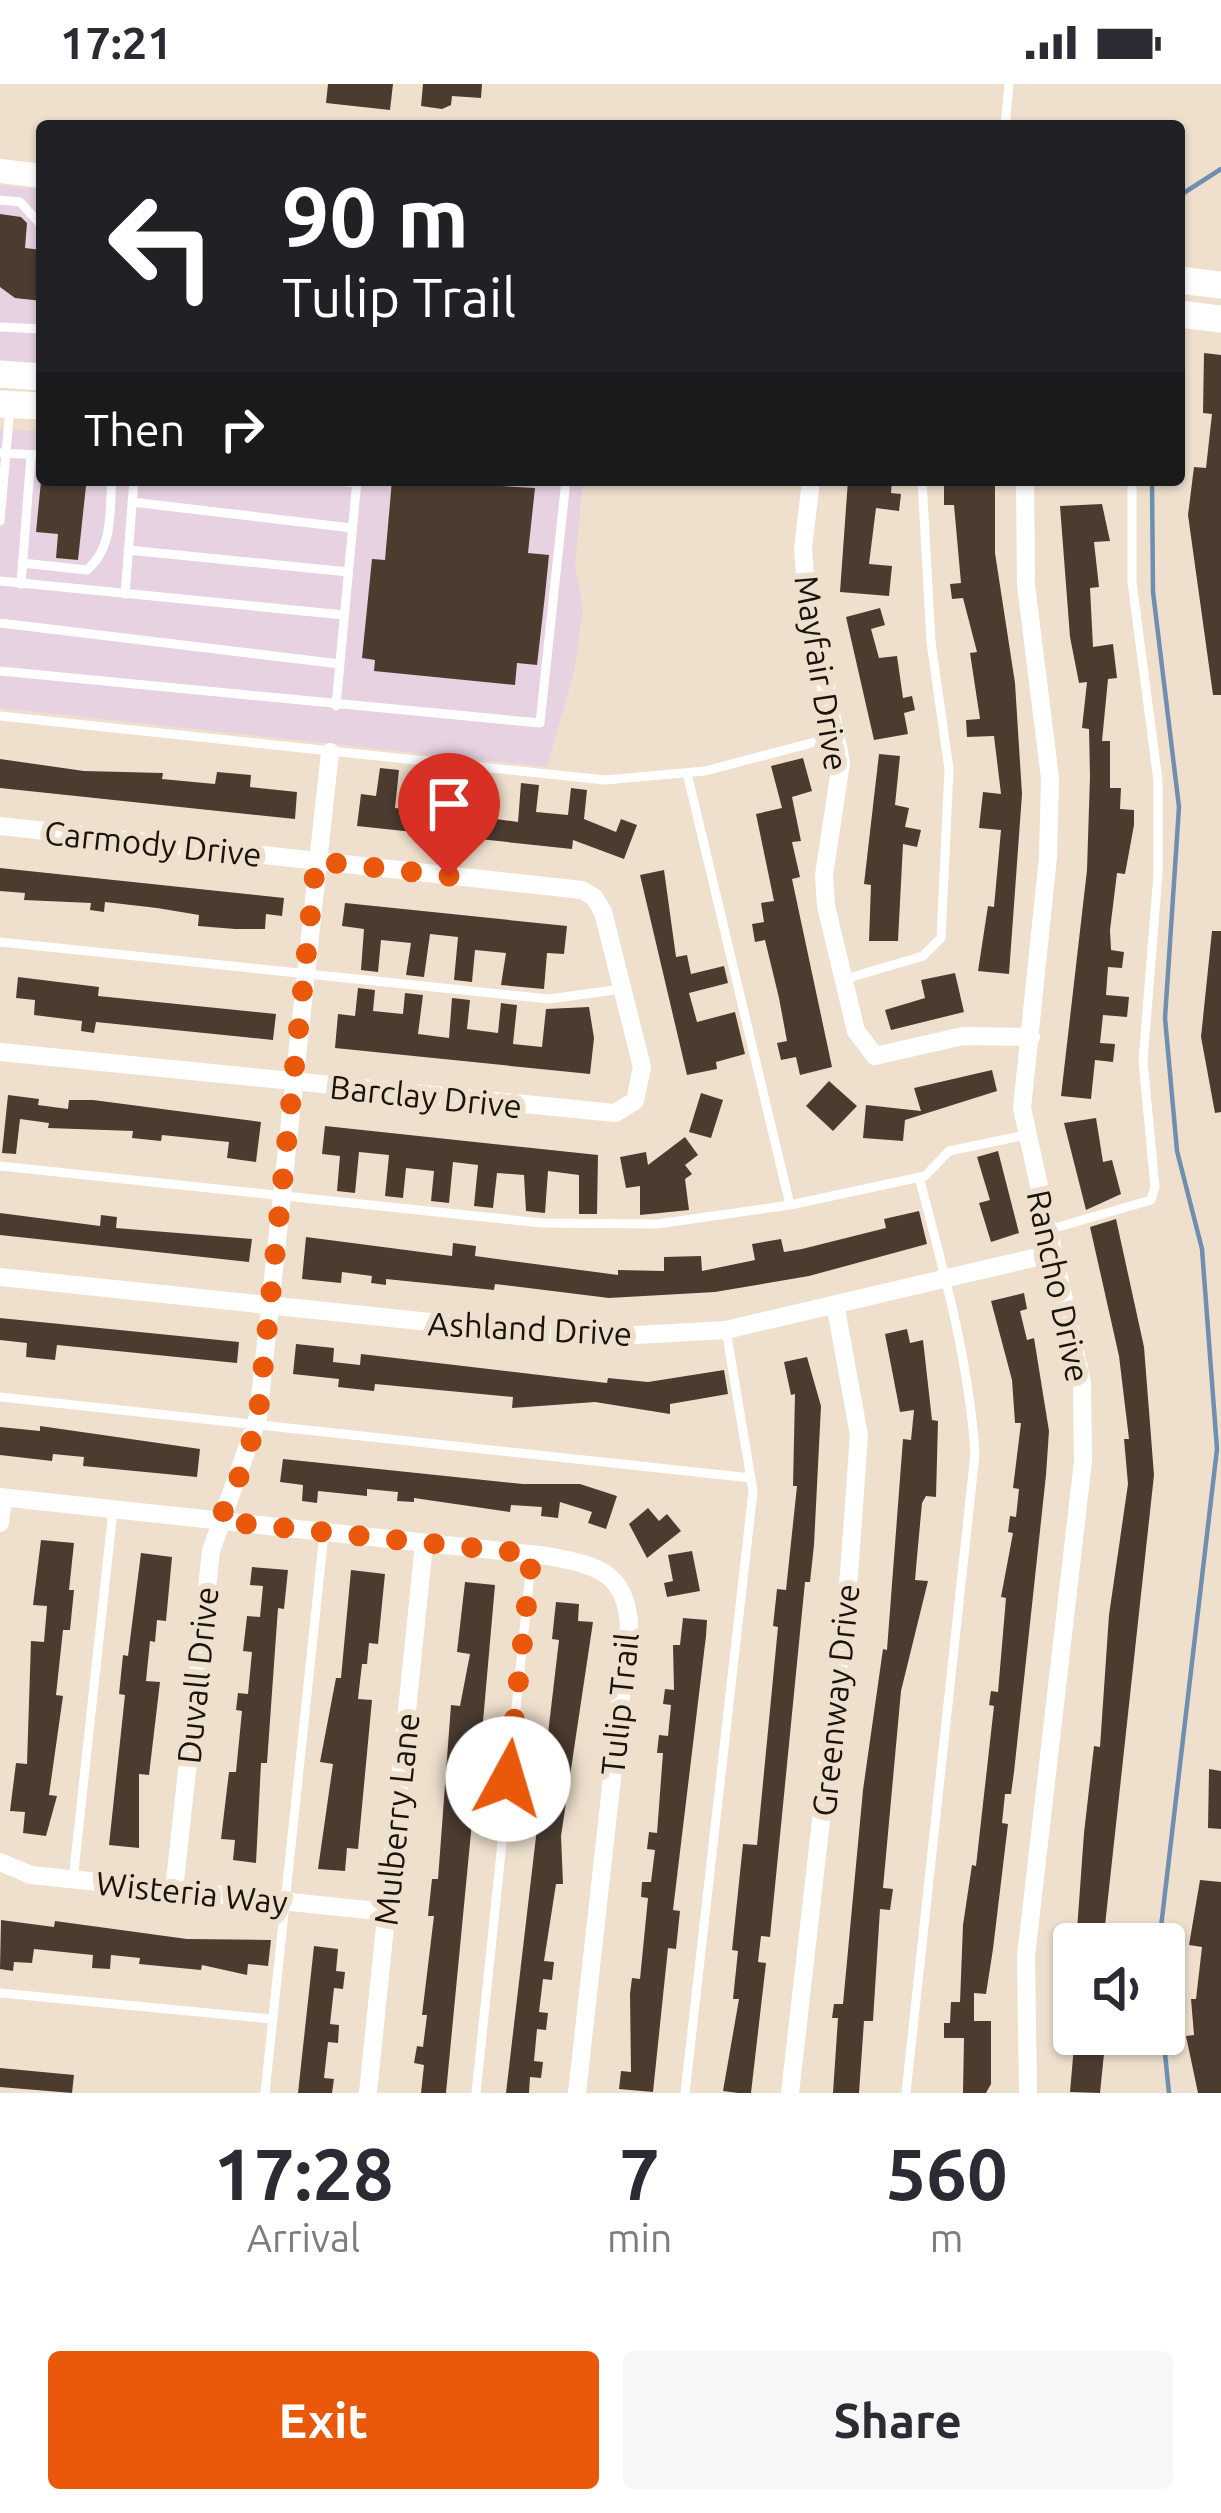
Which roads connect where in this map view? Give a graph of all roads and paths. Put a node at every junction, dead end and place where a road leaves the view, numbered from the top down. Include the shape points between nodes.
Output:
1 (1009, 84) edge
2 (1006, 120) edge
3 (0, 171) edge
4 (36, 175) edge
5 (0, 200) edge
6 (36, 219) edge
7 (1185, 281) edge
8 (1221, 285) edge
9 (1185, 315) edge
10 (1221, 319) edge
11 (0, 327) edge
12 (36, 329) edge
13 (0, 374) edge
14 (36, 376) edge
15 (5, 404) edge
16 (36, 406) edge
17 (3, 454) edge
18 (36, 455) edge
19 (36, 462) edge
20 (111, 486) edge
21 (133, 486) edge
22 (357, 486) edge
23 (565, 486) edge
24 (810, 486) edge
25 (922, 486) edge
26 (1025, 486) edge
27 (1132, 486) edge
28 (1, 501) edge
29 (132, 502) junction
30 (0, 521) edge
31 (352, 528) junction
32 (128, 550) junction
33 (22, 562) junction
34 (348, 572) junction
35 (0, 581) edge
36 (21, 584) junction
37 (124, 594) junction
38 (344, 615) junction
39 (0, 623) edge
40 (340, 664) junction
41 (0, 671) edge
42 (336, 706) junction
43 (0, 716) edge
44 (838, 736) junction
45 (330, 752) junction
46 (687, 773) junction
47 (0, 826) edge
48 (316, 861) junction
49 (0, 942) edge
50 (305, 974) junction
51 (842, 980) junction
52 (622, 989) junction
53 (1030, 1037) junction
54 (0, 1052) edge
55 (293, 1082) junction
56 (635, 1101) joint
57 (1026, 1136) junction
58 (0, 1166) edge
59 (920, 1178) junction
60 (281, 1194) junction
61 (790, 1205) junction
62 (1048, 1230) junction
63 (1054, 1253) junction
64 (0, 1277) edge
65 (946, 1281) junction
66 (270, 1306) junction
67 (836, 1309) junction
68 (726, 1330) junction
69 (0, 1397) edge
70 (256, 1424) junction
71 (751, 1478) junction
72 (1, 1497) edge
73 (113, 1510) junction
74 (219, 1521) junction
75 (0, 1523) edge
76 (324, 1533) junction
77 (424, 1544) junction
78 (532, 1554) junction
79 (0, 1862) edge
80 (73, 1880) junction
81 (174, 1890) junction
82 (284, 1901) junction
83 (387, 1912) junction
84 (0, 1993) edge
85 (272, 2019) junction
86 (265, 2093) edge
87 (368, 2093) edge
88 (476, 2093) edge
89 (577, 2093) edge
90 (685, 2093) edge
91 (790, 2093) edge
92 (906, 2093) edge
93 (1028, 2093) edge

1 - 2 lane
3 - 4 street
5 - 6 lane via 20,202
7 - 8 main road
9 - 10 main road
11 - 12 lane
13 - 14 main road
15 - 16 main road
15 - 17 lane
17 - 18 lane
17 - 28 lane
19 - 33 lane
20 - 33 lane via 106,544 87,570
21 - 29 lane
22 - 31 lane
23 - 42 lane via 540,723
24 - 44 street, Mayfair Drive via 806,587
25 - 51 lane via 949,770 940,938 923,956
26 - 53 street, Rancho Drive via 1026,585 1050,778
27 - 62 lane via 1132,582 1158,781 1143,1061 1155,1187 1138,1208
28 - 30 lane
29 - 31 lane
29 - 32 lane
31 - 34 lane
32 - 34 lane
32 - 37 lane
33 - 36 lane
34 - 38 lane
35 - 36 lane
36 - 37 lane
37 - 38 lane
38 - 40 lane
39 - 40 lane
40 - 42 lane
41 - 42 lane
43 - 45 lane
44 - 46 lane
44 - 51 street, Mayfair Drive via 839,790 824,875
45 - 46 lane via 585,779
45 - 48 street, Duvall Drive
46 - 61 lane
47 - 48 street, Carmody Drive
48 - 50 street, Duvall Drive
48 - 52 street, Carmody Drive via 582,890 603,912
49 - 50 lane
50 - 52 lane via 561,1000
50 - 55 street, Duvall Drive
51 - 53 street, Mayfair Drive via 856,1030 875,1056 963,1036
52 - 56 street, Carmody Drive via 642,1067
53 - 57 street, Rancho Drive
54 - 55 street, Barclay Drive
55 - 56 street, Barclay Drive via 615,1113
55 - 60 street, Duvall Drive
57 - 59 lane via 949,1151
57 - 62 street, Rancho Drive
58 - 60 lane
59 - 61 lane
59 - 65 lane
60 - 61 lane via 594,1224
60 - 66 street, Duvall Drive
62 - 63 street, Rancho Drive
63 - 65 street, Ashland Drive
63 - 93 street, Rancho Drive via 1082,1383 1083,1461 1025,1956
64 - 66 street, Ashland Drive
65 - 67 street, Ashland Drive
65 - 92 lane via 975,1454
66 - 68 street, Ashland Drive via 583,1338
66 - 70 street, Duvall Drive
67 - 68 street, Ashland Drive
67 - 91 street, Greenway Drive via 859,1436
68 - 71 lane
69 - 70 lane
70 - 71 lane
70 - 74 street, Duvall Drive
71 - 90 lane
72 - 73 street, Tulip Trail
72 - 75 street
73 - 74 street, Tulip Trail
73 - 80 lane
74 - 76 street, Tulip Trail
74 - 81 street, Duvall Drive
76 - 77 street, Tulip Trail
76 - 82 lane
77 - 78 street, Tulip Trail
77 - 83 street, Mulberry Lane
78 - 88 lane
78 - 89 street, Tulip Trail via 598,1566 618,1586 628,1614
79 - 80 street, Wisteria Way
80 - 81 street, Wisteria Way
81 - 82 street, Wisteria Way
82 - 83 street, Wisteria Way
82 - 85 lane
83 - 87 street, Mulberry Lane
84 - 85 lane
85 - 86 lane

